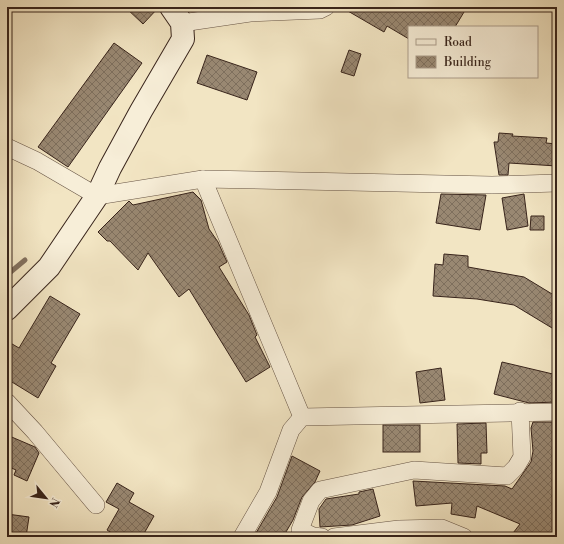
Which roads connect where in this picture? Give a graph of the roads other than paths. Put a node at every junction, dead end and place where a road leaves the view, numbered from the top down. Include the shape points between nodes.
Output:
1 (326, 7) edge
2 (176, 15) edge
3 (7, 147) edge
4 (203, 179) junction
5 (557, 183) edge
6 (97, 196) junction
7 (7, 310) edge
8 (7, 402) edge
9 (520, 411) junction
10 (557, 412) edge
11 (302, 417) junction
12 (96, 505) dead end
13 (298, 534) edge
14 (378, 535) edge
15 (242, 537) edge
16 (322, 537) edge
17 (334, 537) edge
18 (464, 537) edge

1 - 2 street via 320,10
2 - 6 street via 183,39 134,123
3 - 6 street via 37,161
4 - 5 street via 492,185
4 - 6 street
4 - 11 street
6 - 7 street via 49,267
8 - 12 street
9 - 10 street
9 - 11 street
9 - 13 street via 522,457 507,476 414,470 320,490 311,501
11 - 15 street via 291,430 268,492
13 - 16 street
14 - 17 street
14 - 18 street via 399,529 442,528

